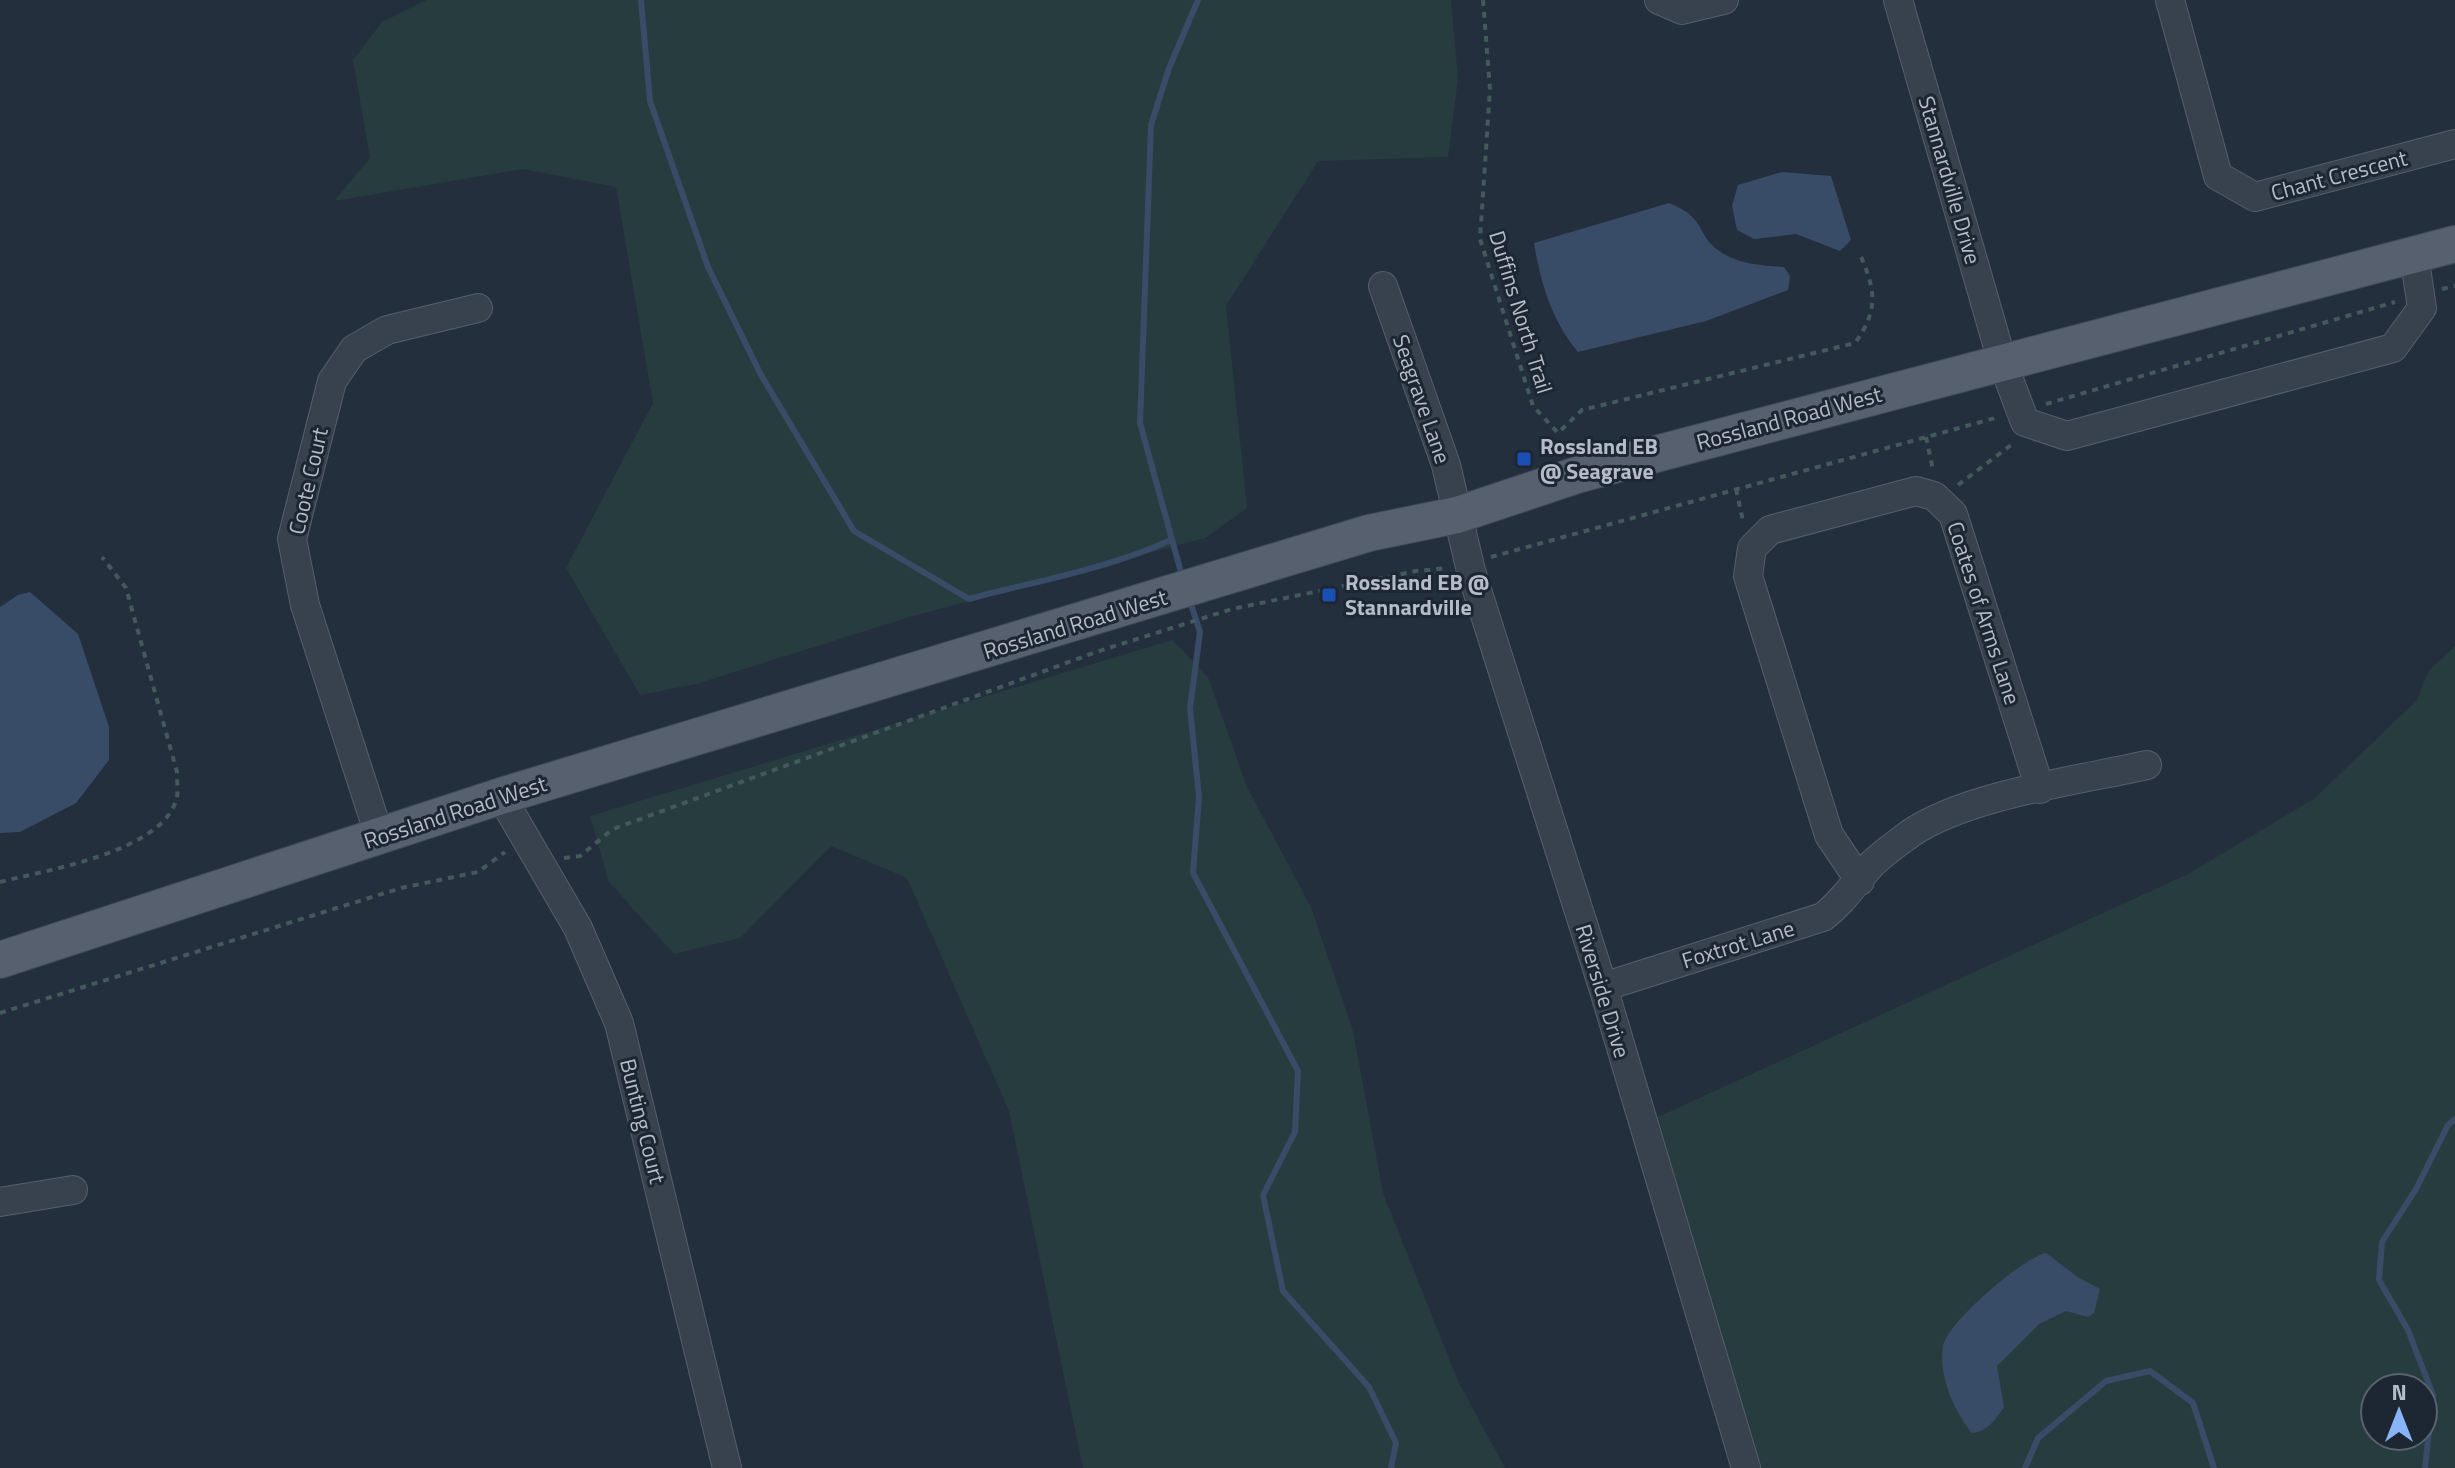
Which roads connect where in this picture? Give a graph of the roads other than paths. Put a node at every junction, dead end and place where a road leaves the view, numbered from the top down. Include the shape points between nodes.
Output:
1 (1659, 0) edge
2 (1724, 0) edge
3 (1898, 0) edge
4 (2170, 0) edge
5 (2455, 144) edge
6 (2455, 244) edge
7 (2414, 255) junction
8 (1383, 286) dead end
9 (478, 308) dead end
10 (2002, 361) junction
11 (1457, 515) junction
12 (2147, 765) dead end
13 (2040, 789) junction
14 (501, 796) junction
15 (379, 835) junction
16 (1860, 881) junction
17 (0, 960) edge
18 (1603, 987) junction
19 (73, 1190) dead end
20 (0, 1202) edge
21 (727, 1468) edge
22 (1746, 1468) edge

1 - 2 street via 1682,10
3 - 10 street, Stannardville Drive
4 - 5 street, Chant Crescent via 2218,176 2255,197
6 - 7 main road, Rossland Road West
7 - 10 main road, Rossland Road West
7 - 10 street via 2422,308 2393,348 2067,436 2027,419
8 - 11 street, Seagrave Lane via 1446,465
9 - 15 street, Coote Court via 387,330 354,349 332,381 292,539 305,605
10 - 11 main road, Rossland Road West via 1580,474
11 - 14 main road, Rossland Road West via 1369,533 1222,596 1112,613
11 - 18 street, Riverside Drive
12 - 13 street
13 - 16 street via 1955,813 1913,832 1872,864
13 - 16 street, Coates of Arms Lane via 1953,514 1939,499 1916,491 1770,530 1752,548 1748,576 1829,835
14 - 15 main road, Rossland Road West
14 - 21 street, Bunting Court via 578,928 619,1023
15 - 17 main road, Rossland Road West
16 - 18 street, Foxtrot Lane via 1823,917
18 - 22 street, Riverside Drive
19 - 20 street

